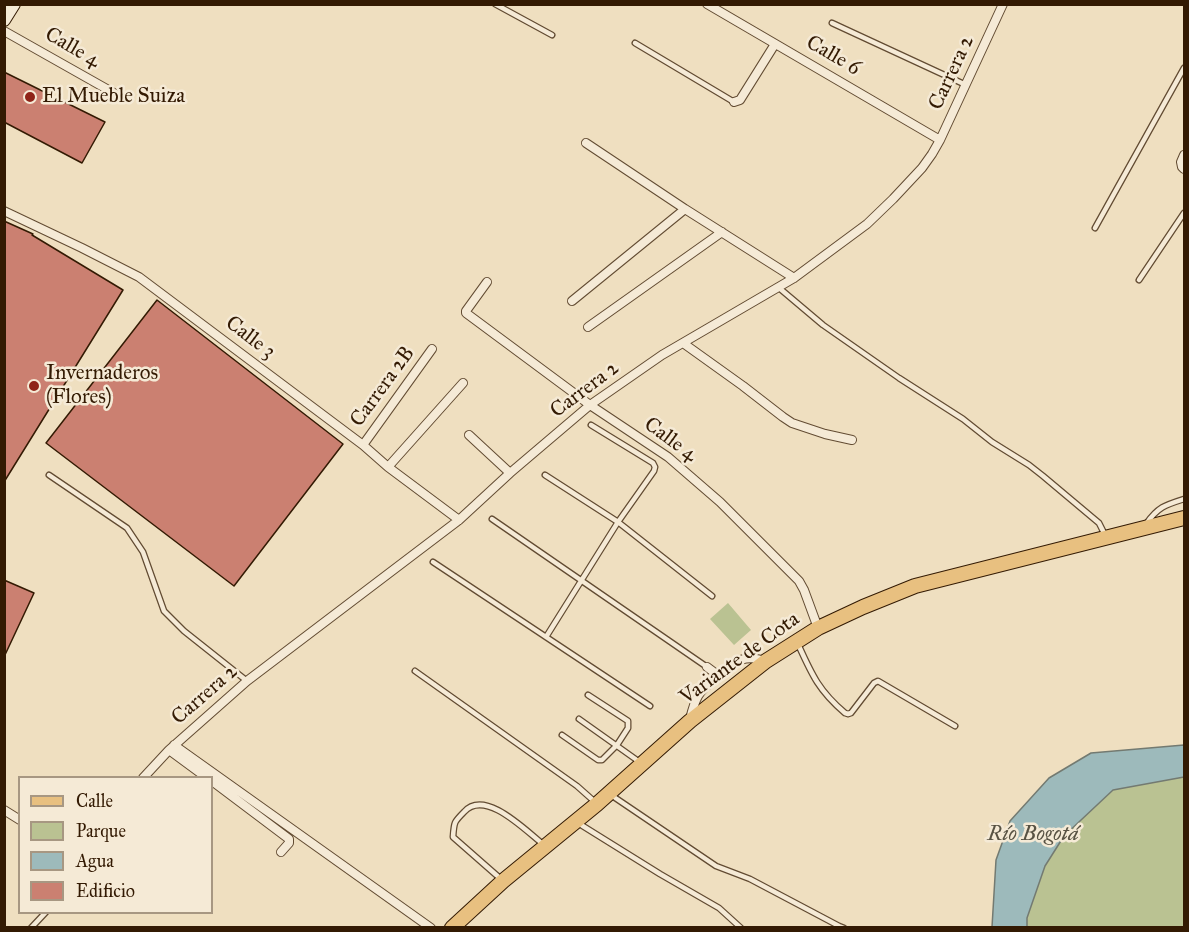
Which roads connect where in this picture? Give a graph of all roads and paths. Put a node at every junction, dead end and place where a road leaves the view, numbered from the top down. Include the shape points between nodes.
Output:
1 (14, 4) edge
2 (495, 4) edge
3 (707, 4) edge
4 (1003, 4) edge
5 (4, 20) edge
6 (832, 22) dead end
7 (4, 31) edge
8 (552, 35) dead end
9 (635, 43) dead end
10 (775, 44) junction
11 (1185, 68) edge
12 (966, 85) junction
13 (121, 97) dead end
14 (734, 102) joint
15 (940, 140) junction
16 (586, 143) dead end
17 (1185, 155) edge
18 (1185, 169) edge
19 (685, 209) junction
20 (4, 210) edge
21 (1185, 213) edge
22 (1095, 228) dead end
23 (722, 232) junction
24 (794, 278) junction
25 (1139, 280) dead end
26 (487, 282) dead end
27 (778, 287) junction
28 (572, 301) dead end
29 (588, 327) dead end
30 (683, 343) junction
31 (432, 349) dead end
32 (463, 383) dead end
33 (590, 405) junction
34 (591, 425) dead end
35 (469, 435) dead end
36 (852, 440) dead end
37 (363, 446) junction
38 (388, 467) junction
39 (510, 473) junction
40 (49, 475) dead end
41 (545, 475) dead end
42 (1185, 499) edge
43 (1185, 518) edge
44 (492, 519) dead end
45 (459, 520) junction
46 (618, 522) junction
47 (1143, 529) junction
48 (1106, 538) junction
49 (434, 562) dead end
50 (581, 580) junction
51 (712, 596) dead end
52 (818, 628) junction
53 (546, 637) junction
54 (797, 641) junction
55 (766, 661) junction
56 (708, 667) joint
57 (415, 671) dead end
58 (719, 676) junction
59 (247, 681) junction
60 (588, 695) dead end
61 (650, 706) dead end
62 (579, 719) dead end
63 (690, 721) junction
64 (955, 726) dead end
65 (562, 735) dead end
66 (617, 745) junction
67 (172, 748) junction
68 (643, 764) junction
69 (144, 776) edge
70 (206, 776) edge
71 (213, 776) edge
72 (213, 776) edge
73 (213, 782) edge
74 (609, 794) junction
75 (597, 804) junction
76 (4, 810) edge
77 (18, 819) edge
78 (576, 821) junction
79 (546, 847) junction
80 (281, 852) dead end
81 (503, 881) junction
82 (44, 914) edge
83 (31, 927) edge
84 (431, 927) edge
85 (452, 927) edge
86 (741, 927) edge
87 (844, 927) edge

1 - 5 main road
2 - 8 lane
3 - 10 street, Calle 6
4 - 12 street, Carrera 2
6 - 12 lane
7 - 13 street, Calle 4
9 - 14 lane
10 - 14 street via 740,100
10 - 15 street, Calle 6
11 - 22 lane
12 - 15 street, Carrera 2
15 - 24 street, Carrera 2 via 922,168 875,216
16 - 19 street
17 - 18 street via 1181,162
19 - 23 street
19 - 28 street
20 - 37 street, Calle 3 via 139,277
21 - 25 lane
23 - 24 street
23 - 29 street
24 - 27 street, Carrera 2
26 - 33 street, Calle 4 via 466,313
27 - 30 street, Carrera 2
27 - 48 lane via 823,325 1029,465 1099,523
30 - 33 street, Carrera 2
30 - 36 street via 792,423
31 - 37 street, Carrera 2B
32 - 38 street
33 - 39 street, Carrera 2
33 - 52 street, Calle 4 via 668,457 720,502 799,581
34 - 46 lane via 653,463 654,471
35 - 39 street
37 - 38 street, Calle 3
38 - 45 street, Calle 3
39 - 45 street, Carrera 2
40 - 59 lane via 127,528 143,552 164,611
41 - 46 lane
42 - 47 lane via 1163,506
43 - 47 main road, Variante de Cota
44 - 50 lane
45 - 59 street, Carrera 2
46 - 50 lane
46 - 51 lane
47 - 48 main road, Variante de Cota
48 - 52 main road, Variante de Cota via 915,586
49 - 53 lane
50 - 53 lane
50 - 56 lane
52 - 54 main road, Variante de Cota
53 - 61 lane
54 - 55 main road, Variante de Cota
54 - 64 lane via 817,684 845,713 851,713 878,681
55 - 58 street via 753,657 741,660
55 - 63 main road, Variante de Cota
56 - 58 street
57 - 75 lane
58 - 63 street via 698,695
59 - 67 street, Carrera 2
60 - 66 lane via 628,721
62 - 66 lane
63 - 68 main road, Variante de Cota
65 - 66 lane via 598,760 603,760
66 - 68 lane
67 - 69 street, Carrera 2
67 - 70 street
67 - 72 street
68 - 74 main road, Variante de Cota
71 - 84 street
73 - 80 street via 290,839
74 - 75 main road, Variante de Cota
74 - 87 lane via 716,866
75 - 78 main road, Variante de Cota
76 - 77 street
78 - 79 main road, Variante de Cota
78 - 86 lane via 718,908
79 - 81 main road, Variante de Cota
79 - 81 lane via 498,809 482,804 467,808 454,821 453,837
81 - 85 main road, Variante de Cota
82 - 83 lane

